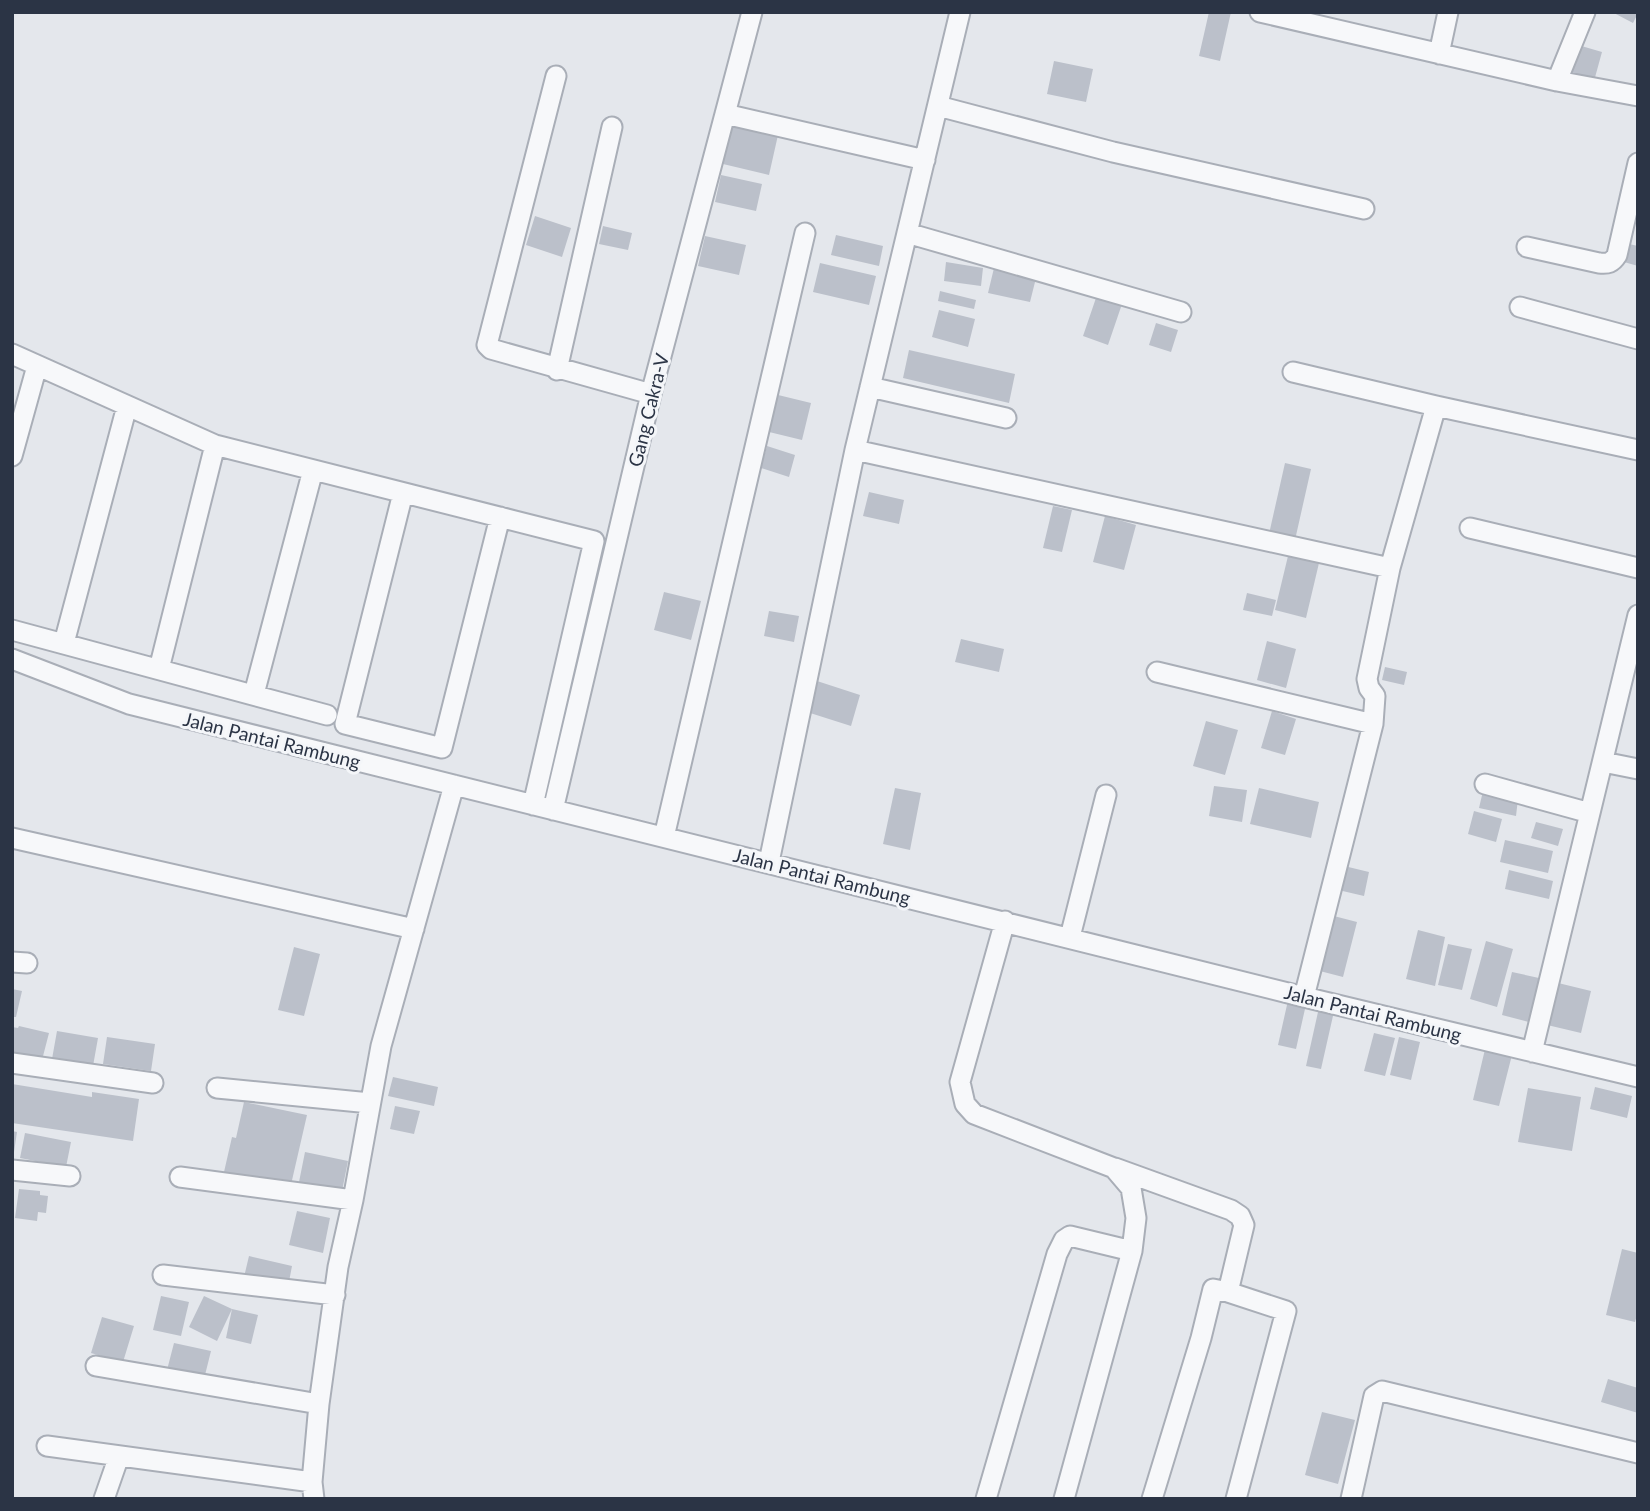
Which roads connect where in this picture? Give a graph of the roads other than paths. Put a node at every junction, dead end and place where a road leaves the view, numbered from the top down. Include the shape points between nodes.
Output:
1 (752, 12) edge
2 (960, 12) edge
3 (1260, 12) edge
4 (1448, 12) edge
5 (1586, 12) edge
6 (1345, 22) edge
7 (1439, 54) junction
8 (556, 76) dead end
9 (1558, 81) junction
10 (1638, 96) edge
11 (937, 106) junction
12 (725, 114) junction
13 (612, 127) dead end
14 (925, 160) junction
15 (1638, 163) edge
16 (1364, 209) dead end
17 (805, 233) dead end
18 (907, 233) junction
19 (1527, 247) dead end
20 (1520, 307) dead end
21 (1181, 312) dead end
22 (1638, 339) edge
23 (12, 354) edge
24 (37, 366) junction
25 (557, 370) junction
26 (1293, 372) dead end
27 (870, 387) junction
28 (651, 394) junction
29 (127, 406) junction
30 (1436, 406) junction
31 (1006, 418) dead end
32 (215, 445) junction
33 (855, 450) junction
34 (1638, 450) edge
35 (12, 456) edge
36 (313, 470) junction
37 (403, 493) junction
38 (500, 517) junction
39 (1471, 528) dead end
40 (1390, 568) junction
41 (1638, 568) edge
42 (1638, 615) edge
43 (12, 630) edge
44 (64, 643) junction
45 (12, 659) edge
46 (1632, 661) edge
47 (159, 669) junction
48 (1157, 672) dead end
49 (254, 694) junction
50 (327, 715) dead end
51 (1373, 724) junction
52 (1603, 762) junction
53 (1638, 769) edge
54 (1485, 784) dead end
55 (454, 785) junction
56 (1106, 795) dead end
57 (533, 805) junction
58 (552, 810) junction
59 (1590, 813) junction
60 (663, 837) junction
61 (12, 838) edge
62 (769, 862) junction
63 (1005, 921) junction
64 (414, 929) junction
65 (1070, 937) junction
66 (1304, 997) junction
67 (1532, 1052) junction
68 (12, 1063) edge
69 (1638, 1077) edge
70 (153, 1083) dead end
71 (217, 1088) dead end
72 (370, 1103) junction
73 (1114, 1168) junction
74 (12, 1170) edge
75 (70, 1176) dead end
76 (180, 1177) dead end
77 (353, 1200) junction
78 (1132, 1251) junction
79 (163, 1275) dead end
80 (1228, 1292) junction
81 (335, 1295) junction
82 (96, 1366) dead end
83 (319, 1404) junction
84 (47, 1446) dead end
85 (1638, 1453) edge
86 (119, 1456) junction
87 (313, 1490) edge
88 (104, 1499) edge
89 (986, 1499) edge
90 (1064, 1499) edge
91 (1152, 1499) edge
92 (1236, 1499) edge
93 (1351, 1499) edge

1 - 12 street, Gang Cakra-V
2 - 11 street
3 - 6 street
4 - 7 street
5 - 9 street
6 - 7 street
7 - 9 street
8 - 25 street via 487,345
9 - 10 street
11 - 14 street
11 - 16 street
12 - 14 street
12 - 28 street, Gang Cakra-V
13 - 25 street
14 - 18 street
15 - 19 street via 1614,260 1599,263
17 - 60 street
18 - 21 street
18 - 27 street
20 - 22 street
23 - 24 street
24 - 29 street
24 - 35 street
25 - 28 street
26 - 30 street
27 - 31 street
27 - 33 street
28 - 58 street, Gang Cakra-V
29 - 32 street
29 - 44 street
30 - 34 street
30 - 40 street
32 - 36 street
32 - 47 street
33 - 40 street
33 - 62 street
36 - 37 street
36 - 49 street
37 - 38 street
37 - 38 street via 345,724 442,748
38 - 57 street via 594,541
39 - 41 street
40 - 51 street via 1367,678 1375,696
42 - 46 street
43 - 44 street
44 - 47 street
45 - 55 street, Jalan Pantai Rambung via 129,704
46 - 52 street
47 - 49 street
48 - 51 street
49 - 50 street
51 - 66 street
52 - 53 street
52 - 59 street
54 - 59 street
55 - 57 street, Jalan Pantai Rambung
55 - 64 street
56 - 65 street
57 - 58 street, Jalan Pantai Rambung
58 - 60 street, Jalan Pantai Rambung
59 - 67 street
60 - 62 street, Jalan Pantai Rambung
61 - 64 street
62 - 63 street, Jalan Pantai Rambung
63 - 65 street, Jalan Pantai Rambung
63 - 73 street via 960,1082 965,1104 974,1114
64 - 72 street
65 - 66 street, Jalan Pantai Rambung
66 - 67 street, Jalan Pantai Rambung
67 - 69 street, Jalan Pantai Rambung
68 - 70 street
71 - 72 street
72 - 77 street
73 - 78 street via 1131,1188 1136,1218
73 - 80 street via 1240,1216 1244,1225
74 - 75 street
76 - 77 street
77 - 81 street
78 - 89 street via 1070,1236 1064,1240 1056,1254
78 - 90 street
79 - 81 street
80 - 91 street via 1213,1289
80 - 92 street via 1286,1311
81 - 83 street
82 - 83 street
83 - 87 street
84 - 86 street
85 - 93 street via 1382,1391 1374,1396
86 - 87 street
86 - 88 street

